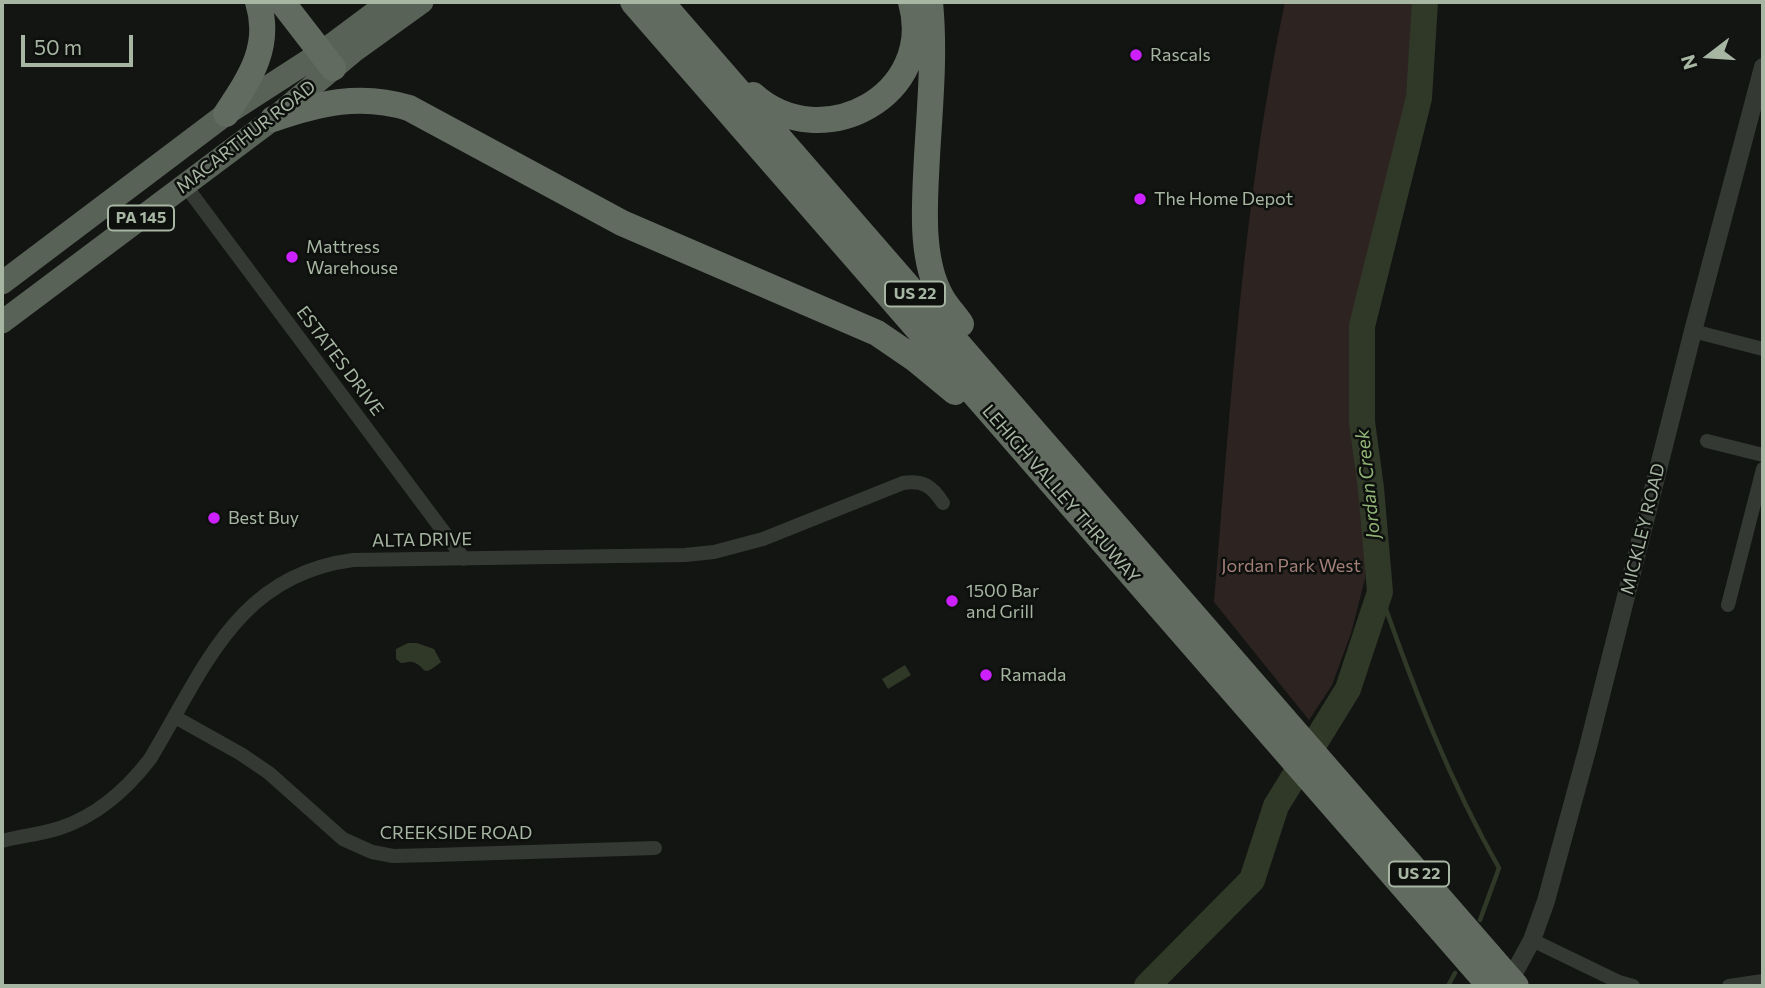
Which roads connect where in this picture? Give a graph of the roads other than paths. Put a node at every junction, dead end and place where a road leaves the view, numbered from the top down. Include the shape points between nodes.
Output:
1 (258, 2) edge
2 (282, 2) edge
3 (389, 2) edge
4 (422, 2) edge
5 (633, 2) edge
6 (661, 2) edge
7 (911, 2) edge
8 (930, 2) edge
9 (700, 47) junction
10 (328, 60) junction
11 (1763, 67) edge
12 (226, 114) junction
13 (273, 119) junction
14 (185, 185) junction
15 (2, 283) edge
16 (2, 322) edge
17 (1693, 331) junction
18 (1763, 349) edge
19 (1013, 440) junction
20 (1707, 441) dead end
21 (1763, 455) edge
22 (1763, 469) edge
23 (943, 503) dead end
24 (1129, 541) junction
25 (464, 559) junction
26 (1728, 605) dead end
27 (1228, 671) junction
28 (175, 717) junction
29 (2, 841) edge
30 (655, 848) dead end
31 (1532, 940) junction
32 (1485, 971) edge
33 (1763, 981) edge
34 (1507, 986) edge
35 (1516, 986) edge
36 (1633, 986) edge
37 (1728, 986) edge

1 - 12 highway via 263,28 259,56
2 - 10 highway
3 - 10 highway, MACARTHUR ROAD / PA 145
4 - 10 highway, MACARTHUR ROAD / PA 145
5 - 19 highway, LEHIGH VALLEY THRUWAY / US 22
6 - 9 highway, LEHIGH VALLEY THRUWAY / US 22
7 - 9 highway via 913,40 900,78 879,100 839,118 807,120 764,105
8 - 24 highway via 925,222 936,284 941,297
9 - 24 highway, LEHIGH VALLEY THRUWAY / US 22
10 - 12 highway, MACARTHUR ROAD / PA 145
10 - 13 highway, MACARTHUR ROAD / PA 145
11 - 17 street, MICKLEY ROAD
12 - 15 highway, MACARTHUR ROAD / PA 145
13 - 14 highway, MACARTHUR ROAD / PA 145
13 - 19 highway via 313,106 355,100 383,101 420,112 622,223 877,333
14 - 16 highway, MACARTHUR ROAD / PA 145
14 - 25 street, ESTATES DRIVE
17 - 18 street
17 - 31 street, MICKLEY ROAD via 1588,747
19 - 27 highway, LEHIGH VALLEY THRUWAY / US 22
20 - 21 street
22 - 26 street
23 - 25 street, ALTA DRIVE via 930,486 916,481 763,539 714,552
24 - 27 highway, LEHIGH VALLEY THRUWAY / US 22
25 - 28 street, ALTA DRIVE via 353,560 286,579 246,609 225,633
27 - 32 highway, LEHIGH VALLEY THRUWAY / US 22
28 - 29 street, ALTA DRIVE via 137,777 118,795 61,827
28 - 30 street, CREEKSIDE ROAD via 241,754 343,839 372,852 414,855
31 - 34 street, MICKLEY ROAD
31 - 36 street
32 - 35 highway, LEHIGH VALLEY THRUWAY / US 22, bridge
33 - 37 street

